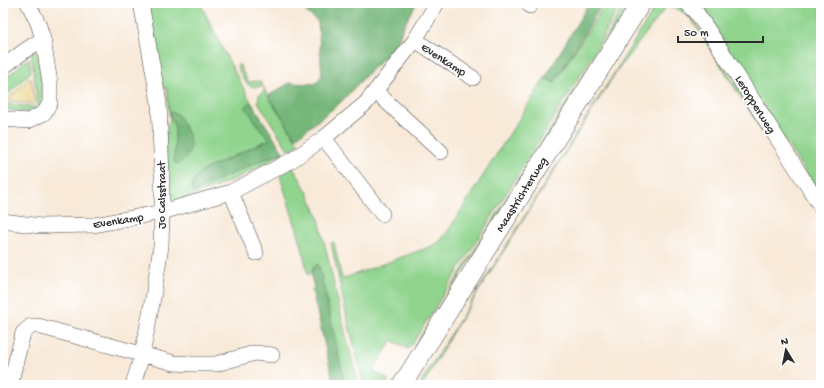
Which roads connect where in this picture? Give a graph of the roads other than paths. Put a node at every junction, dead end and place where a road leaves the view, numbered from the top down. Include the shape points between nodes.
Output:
1 (28, 3) edge
2 (141, 3) edge
3 (437, 3) edge
4 (641, 3) edge
5 (687, 3) edge
6 (43, 39) junction
7 (415, 40) junction
8 (3, 67) edge
9 (473, 78) dead end
10 (375, 91) junction
11 (3, 119) edge
12 (324, 138) junction
13 (441, 152) dead end
14 (231, 192) junction
15 (821, 207) edge
16 (162, 212) junction
17 (382, 214) dead end
18 (3, 221) edge
19 (256, 253) dead end
20 (142, 355) junction
21 (272, 355) dead end
22 (10, 357) edge
23 (10, 385) edge
24 (134, 385) edge
25 (402, 385) edge

1 - 6 street
2 - 16 street, Jo Calsstraat via 159,103
3 - 7 street, Evenkamp
4 - 25 main road, Maastrichterweg
5 - 15 street, Leropperweg via 697,13
6 - 8 street
6 - 11 street via 50,83 50,103 44,113 28,121
7 - 9 street, Evenkamp
7 - 10 street, Evenkamp
10 - 12 street, Evenkamp
10 - 13 street
12 - 14 street, Evenkamp via 292,160
12 - 17 street
14 - 16 street, Evenkamp
14 - 19 street
16 - 18 street, Evenkamp via 94,225 40,226
16 - 20 street, Jo Calsstraat via 161,246
20 - 21 street via 174,363 216,364 255,353
20 - 22 street via 31,326 23,334
20 - 24 street, Jo Calsstraat
22 - 23 street

